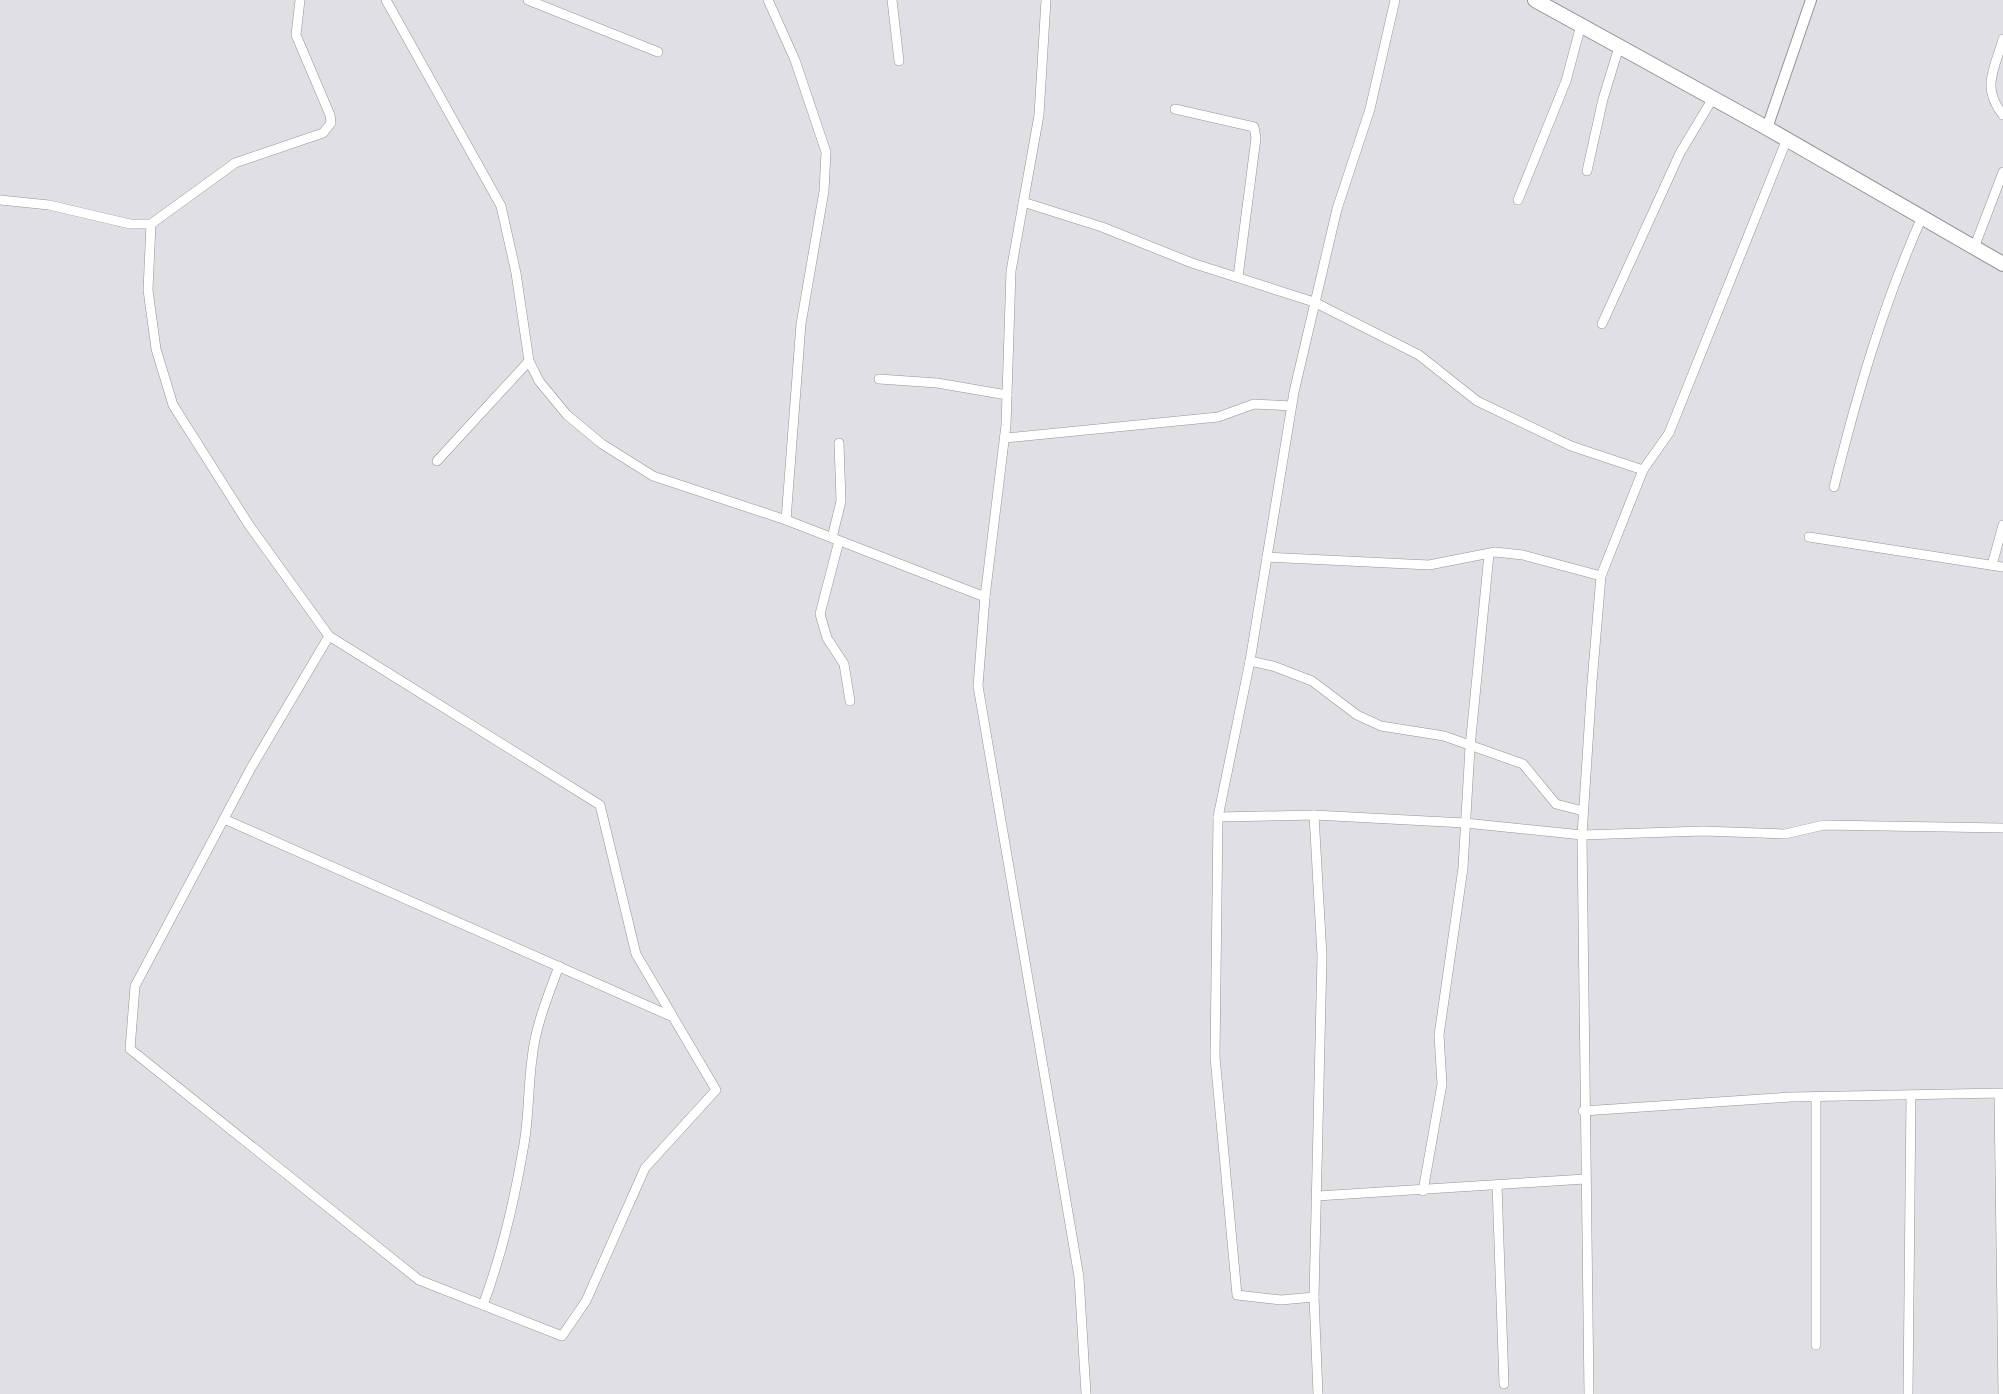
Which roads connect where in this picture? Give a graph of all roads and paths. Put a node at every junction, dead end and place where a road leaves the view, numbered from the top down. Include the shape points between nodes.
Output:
1 (300, 0) edge
2 (386, 0) edge
3 (528, 0) edge
4 (768, 0) edge
5 (891, 0) edge
6 (1046, 0) edge
7 (1395, 0) edge
8 (1535, 0) edge
9 (1811, 0) edge
10 (1581, 25) junction
11 (2003, 39) edge
12 (1619, 47) junction
13 (658, 52) dead end
14 (899, 61) dead end
15 (1713, 98) junction
16 (1175, 109) dead end
17 (2003, 115) edge
18 (1767, 128) junction
19 (1787, 139) junction
20 (1587, 171) dead end
21 (2003, 172) edge
22 (1518, 200) dead end
23 (0, 201) edge
24 (1023, 202) junction
25 (1922, 217) junction
26 (151, 224) junction
27 (1974, 248) junction
28 (2003, 264) edge
29 (1238, 278) junction
30 (1314, 302) junction
31 (1602, 324) dead end
32 (529, 361) junction
33 (879, 379) dead end
34 (1007, 395) junction
35 (1291, 406) junction
36 (1005, 438) junction
37 (839, 443) dead end
38 (437, 461) dead end
39 (1643, 470) junction
40 (1834, 487) dead end
41 (786, 520) junction
42 (2003, 525) edge
43 (1809, 537) dead end
44 (835, 539) junction
45 (1489, 554) junction
46 (1267, 557) junction
47 (1992, 565) junction
48 (2003, 567) edge
49 (1601, 576) junction
50 (985, 597) junction
51 (329, 636) junction
52 (1250, 661) junction
53 (850, 701) dead end
54 (1470, 747) junction
55 (1583, 811) junction
56 (1314, 815) junction
57 (1218, 817) junction
58 (224, 819) junction
59 (1465, 823) junction
60 (2003, 828) edge
61 (1582, 835) junction
62 (559, 966) junction
63 (673, 1017) junction
64 (2001, 1094) edge
65 (1911, 1095) junction
66 (1816, 1097) junction
67 (1583, 1111) junction
68 (1585, 1179) junction
69 (1497, 1186) junction
70 (1423, 1191) junction
71 (1317, 1196) junction
72 (1314, 1297) junction
73 (483, 1305) junction
74 (1816, 1345) dead end
75 (1504, 1384) dead end
76 (1086, 1394) edge
77 (1318, 1394) edge
78 (1589, 1394) edge
79 (1908, 1394) edge
80 (2003, 1394) edge

1 - 26 street via 296,35 330,115 329,129 235,163
2 - 32 street via 501,206
3 - 13 street
4 - 41 street via 795,60 826,152 824,191 801,324
5 - 14 street
6 - 24 street via 1040,115
7 - 30 street via 1370,109 1337,209
8 - 10 main road
9 - 18 street
10 - 12 main road
10 - 22 street via 1566,81
11 - 17 street via 1989,87 1990,97
12 - 15 main road
12 - 20 street
15 - 18 main road
15 - 31 street via 1680,153
16 - 29 street via 1254,127
18 - 19 main road
19 - 25 main road
19 - 39 street via 1669,433
21 - 27 street
23 - 26 street
24 - 29 street
24 - 34 street via 1011,271
25 - 27 main road
25 - 40 street via 1863,371
26 - 51 street via 148,290 156,349 173,405 249,525
27 - 28 main road
29 - 30 street
30 - 35 street
30 - 39 street via 1419,355 1477,401 1571,446
32 - 38 street
32 - 41 street via 567,415 653,476
33 - 34 street
34 - 36 street
35 - 36 street via 1254,404 1217,417
35 - 46 street
36 - 50 street
37 - 44 street via 841,501
39 - 49 street
41 - 44 street
42 - 47 street
43 - 47 street
44 - 50 street
44 - 53 street via 820,614 827,639 844,664
45 - 46 street via 1429,565
45 - 49 street via 1523,555
45 - 54 street
46 - 52 street
47 - 48 street
49 - 55 street
50 - 76 street via 978,686 1079,1277
51 - 58 street
51 - 63 street via 600,805 636,954
52 - 54 street via 1312,681 1357,715 1381,726 1444,736
52 - 57 street
54 - 55 street via 1522,764 1556,804
54 - 59 street
55 - 61 street
56 - 57 street
56 - 59 street
56 - 71 street via 1322,956
57 - 72 street via 1215,1057 1237,1295 1281,1300
58 - 62 street
58 - 73 street via 135,986 130,1049 419,1280
59 - 61 street
59 - 70 street via 1463,868 1441,1013 1441,1084
60 - 61 street via 1824,825 1785,834
61 - 67 street
62 - 63 street
62 - 73 street via 536,1037 524,1146
63 - 73 street via 716,1090 645,1168 586,1301 562,1336
64 - 65 street
64 - 80 street
65 - 66 street
65 - 79 street
66 - 67 street
66 - 74 street
67 - 68 street
68 - 69 street
68 - 78 street
69 - 70 street
69 - 75 street
70 - 71 street
71 - 72 street
72 - 77 street

